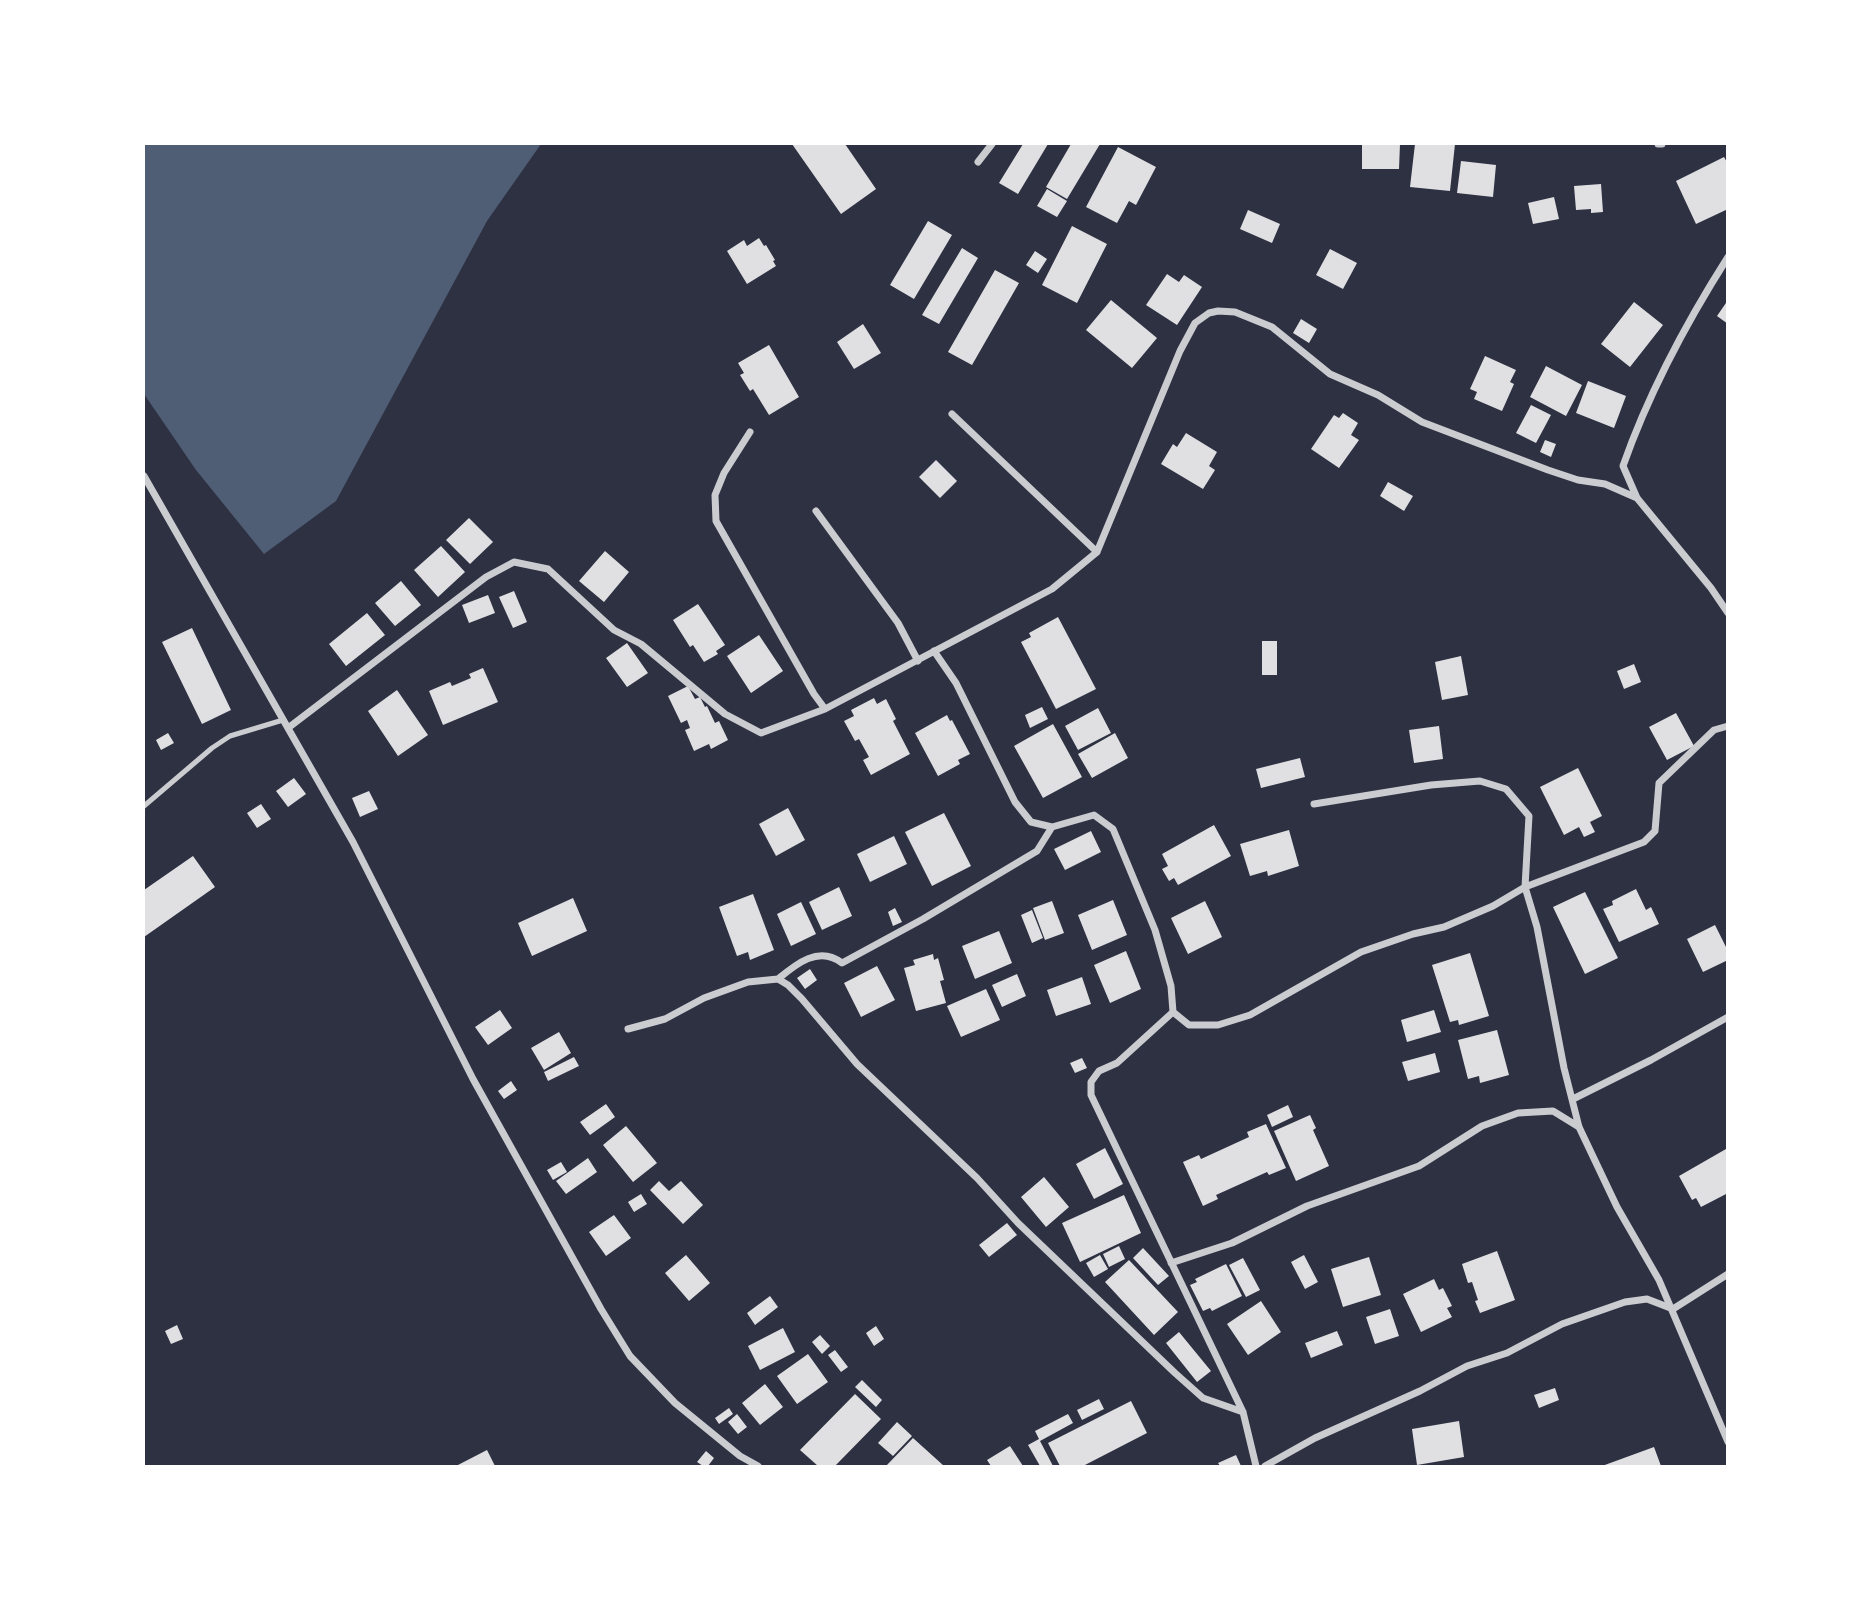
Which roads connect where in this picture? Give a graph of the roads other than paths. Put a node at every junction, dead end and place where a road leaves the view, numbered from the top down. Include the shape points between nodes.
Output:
1 (992, 144) edge
2 (978, 162) dead end
3 (1727, 257) edge
4 (952, 414) dead end
5 (750, 432) dead end
6 (144, 476) edge
7 (1637, 498) junction
8 (816, 511) dead end
9 (1097, 552) junction
10 (1727, 613) edge
11 (934, 651) junction
12 (918, 661) junction
13 (825, 709) junction
14 (283, 720) junction
15 (1727, 726) edge
16 (288, 728) junction
17 (1314, 804) dead end
18 (144, 806) edge
19 (1052, 827) junction
20 (1525, 887) junction
21 (778, 979) junction
22 (1173, 1012) junction
23 (1727, 1017) edge
24 (628, 1029) dead end
25 (1573, 1099) junction
26 (1579, 1128) junction
27 (1171, 1263) junction
28 (1727, 1274) edge
29 (1673, 1309) junction
30 (1242, 1412) junction
31 (1727, 1442) edge
32 (758, 1466) edge
33 (1256, 1466) edge
34 (1265, 1466) edge

1 - 2 street
3 - 7 street via 1690,317 1636,429 1623,466
4 - 9 street
5 - 13 street via 715,495 716,521
6 - 14 street
7 - 9 street via 1422,422 1378,395 1330,374 1272,327 1235,312 1217,311 1195,323 1180,352
7 - 10 street
8 - 12 street via 898,624
9 - 11 street via 1052,589
11 - 12 street
11 - 19 street via 956,683 1015,802 1031,822
12 - 13 street
13 - 16 street via 761,733 725,713 641,644 614,630 548,569 514,562 486,577
14 - 16 street
14 - 18 lane via 230,736
15 - 20 street via 1714,730 1659,783 1655,831 1644,842
16 - 32 street via 353,842 473,1079 630,1356 675,1403
17 - 20 street via 1480,781 1506,789 1529,816
19 - 21 street via 1037,851 923,919 842,963 821,955 798,962
19 - 22 street via 1094,815 1113,829 1155,930 1171,986
20 - 22 street via 1444,928 1361,952 1250,1014 1218,1025 1189,1025
20 - 25 street
21 - 24 street via 748,982 665,1019
21 - 30 street via 802,999 857,1064 1175,1373 1203,1398
22 - 27 street via 1091,1082 1091,1096
23 - 25 street
25 - 26 street
26 - 27 street via 1553,1111 1518,1113 1482,1126 1419,1166 1307,1206 1232,1243
26 - 29 street via 1616,1207
27 - 30 street
28 - 29 street
29 - 31 street
29 - 34 street via 1647,1300 1625,1302 1562,1324 1315,1438
30 - 33 street

